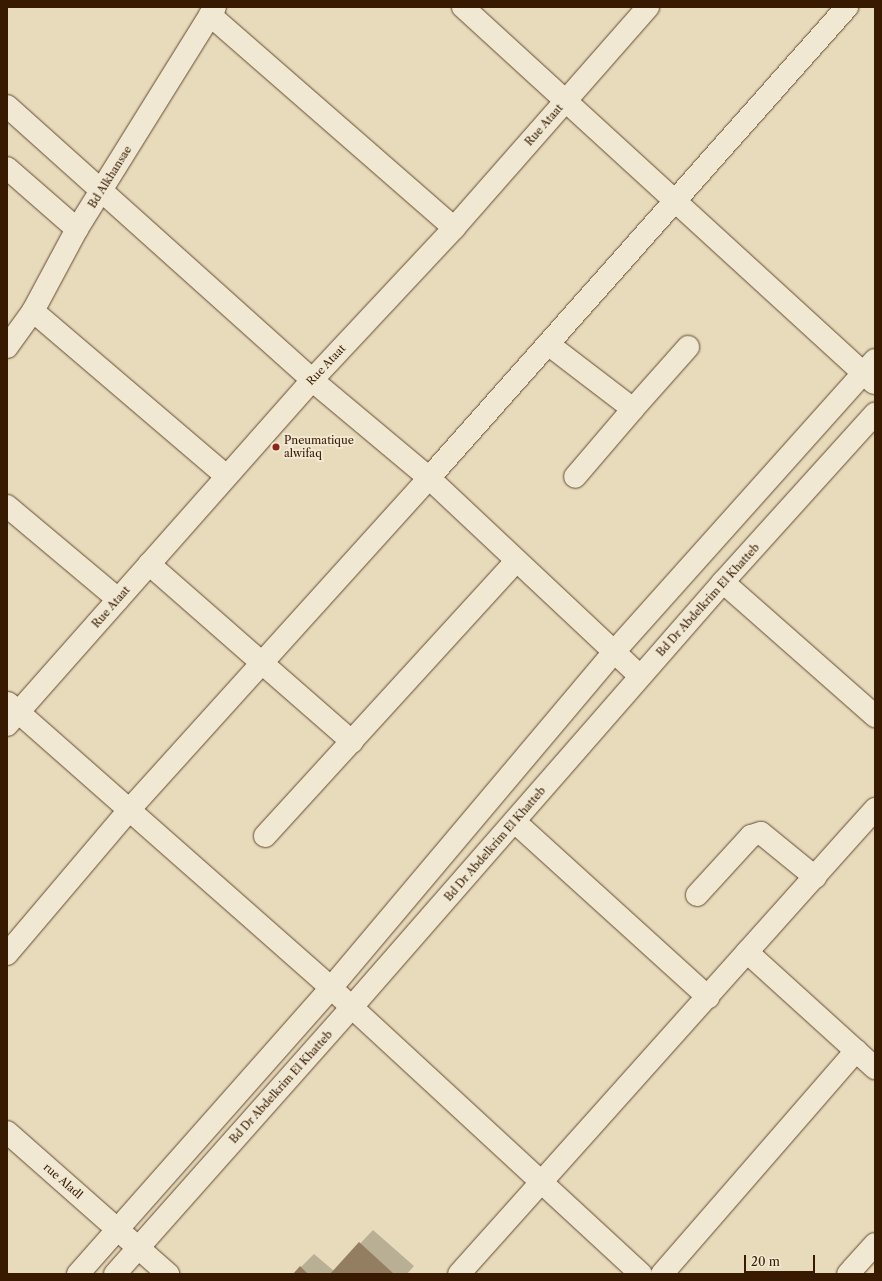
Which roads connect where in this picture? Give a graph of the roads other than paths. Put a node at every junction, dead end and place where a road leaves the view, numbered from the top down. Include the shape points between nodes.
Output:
1 (648, 7) edge
2 (847, 7) edge
3 (466, 8) edge
4 (213, 11) edge
5 (566, 100) junction
6 (7, 106) edge
7 (7, 168) edge
8 (101, 192) junction
9 (675, 199) junction
10 (454, 228) junction
11 (77, 229) junction
12 (33, 311) junction
13 (548, 344) junction
14 (7, 347) edge
15 (688, 347) dead end
16 (871, 373) edge
17 (312, 380) junction
18 (633, 409) junction
19 (875, 414) edge
20 (226, 476) junction
21 (575, 477) dead end
22 (429, 478) junction
23 (7, 506) edge
24 (516, 561) junction
25 (149, 564) junction
26 (724, 582) junction
27 (118, 599) junction
28 (613, 653) junction
29 (262, 662) junction
30 (640, 676) junction
31 (11, 713) edge
32 (875, 716) edge
33 (352, 742) junction
34 (875, 809) edge
35 (130, 810) junction
36 (515, 822) junction
37 (266, 836) dead end
38 (815, 876) junction
39 (697, 894) dead end
40 (747, 952) junction
41 (7, 954) edge
42 (331, 988) junction
43 (708, 996) junction
44 (351, 1008) junction
45 (856, 1051) junction
46 (875, 1068) edge
47 (7, 1132) edge
48 (541, 1185) junction
49 (119, 1230) junction
50 (875, 1244) edge
51 (139, 1247) junction
52 (78, 1274) edge
53 (115, 1274) edge
54 (168, 1274) edge
55 (459, 1274) edge
56 (641, 1274) edge
57 (662, 1274) edge
58 (848, 1274) edge

1 - 5 street, Rue Ataat
2 - 9 street
3 - 5 street
4 - 8 street, Bd Alkhansae
4 - 10 street
5 - 9 street
5 - 10 street, Rue Ataat
6 - 8 street
7 - 11 street
8 - 11 street, Bd Alkhansae
8 - 17 street
9 - 13 street
9 - 16 street
10 - 17 street, Rue Ataat
11 - 12 street, Bd Alkhansae
12 - 14 street, Bd Alkhansae
12 - 20 street
13 - 18 street
13 - 22 street
15 - 18 street
16 - 28 street
17 - 20 street, Rue Ataat
17 - 22 street
18 - 21 street
19 - 26 street, Bd Dr Abdelkrim El Khatteb
20 - 25 street, Rue Ataat
22 - 24 street
22 - 29 street
23 - 27 street
24 - 28 street
24 - 33 street
25 - 27 street, Rue Ataat
25 - 29 street
26 - 30 street, Bd Dr Abdelkrim El Khatteb
26 - 32 street
27 - 31 street, Rue Ataat
28 - 30 street
28 - 42 street
29 - 33 street
29 - 35 street
30 - 36 street, Bd Dr Abdelkrim El Khatteb
31 - 35 street
33 - 37 street
34 - 38 street
35 - 41 street
35 - 42 street
36 - 43 street
36 - 44 street, Bd Dr Abdelkrim El Khatteb
38 - 39 street via 761,833 751,836
38 - 40 street
40 - 43 street
40 - 45 street
42 - 44 street
42 - 49 street
43 - 48 street
44 - 48 street
44 - 51 street, Bd Dr Abdelkrim El Khatteb
45 - 46 street
45 - 57 street
47 - 49 street, rue Aladl
48 - 55 street
48 - 56 street
49 - 51 street, rue Aladl
49 - 52 street
50 - 58 street
51 - 53 street, Bd Dr Abdelkrim El Khatteb
51 - 54 street, rue Aladl

